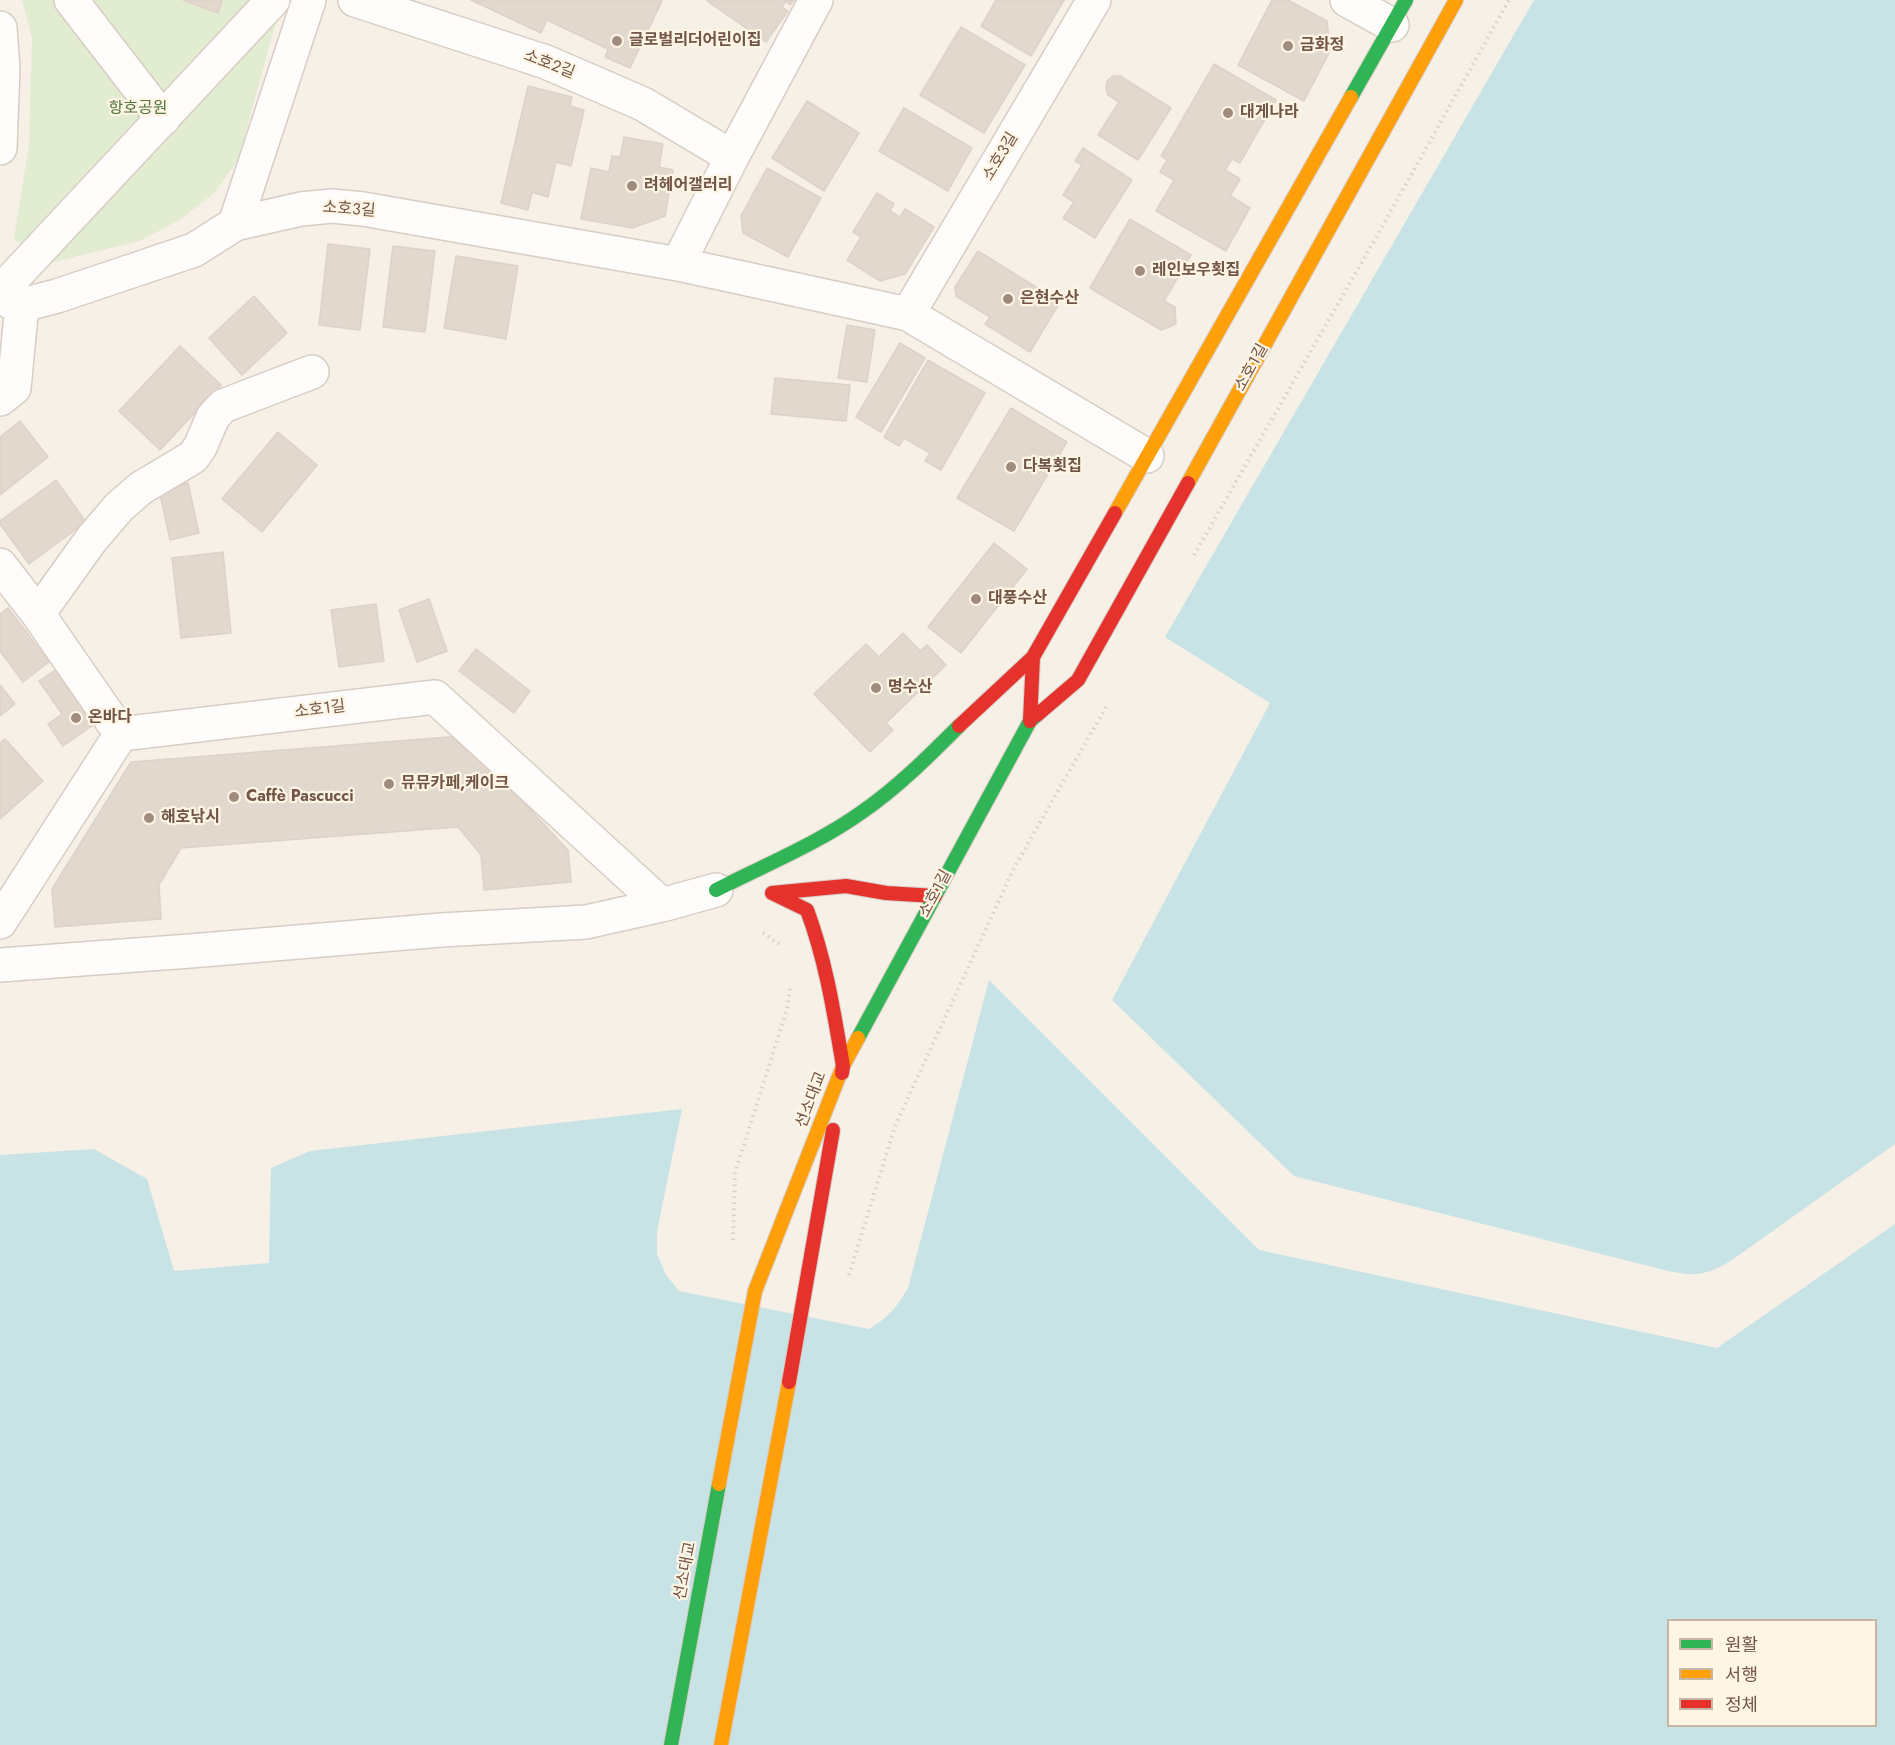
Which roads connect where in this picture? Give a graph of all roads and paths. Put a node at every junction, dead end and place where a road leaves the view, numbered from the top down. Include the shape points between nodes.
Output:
1 (70, 0) edge
2 (273, 0) edge
3 (309, 0) edge
4 (355, 0) edge
5 (816, 0) edge
6 (1094, 0) edge
7 (1347, 0) edge
8 (1456, 0) edge
9 (1509, 0) edge
10 (1399, 13) edge
11 (0, 28) edge
12 (163, 119) junction
13 (0, 148) edge
14 (732, 157) junction
15 (235, 224) junction
16 (678, 264) junction
17 (8, 298) edge
18 (908, 314) junction
19 (312, 372) dead end
20 (0, 399) edge
21 (1147, 456) junction
22 (1193, 556) dead end
23 (0, 565) edge
24 (38, 614) junction
25 (1033, 657) junction
26 (1109, 702) dead end
27 (1030, 721) junction
28 (121, 734) junction
29 (727, 891) junction
30 (935, 896) junction
31 (662, 905) junction
32 (0, 922) edge
33 (787, 950) dead end
34 (0, 965) edge
35 (790, 987) dead end
36 (843, 1066) junction
37 (733, 1251) dead end
38 (848, 1279) dead end
39 (671, 1745) edge
40 (721, 1745) edge

1 - 12 street
2 - 12 street
3 - 15 street
4 - 14 street, 소호2길 via 546,63 643,104
5 - 14 street
6 - 18 street, 소호3길
7 - 10 street, 소호1길
8 - 27 street, 소호1길 via 1078,680
9 - 22 path
10 - 21 street, 소호1길
11 - 13 street
12 - 17 street
14 - 16 street
15 - 16 street, 소호3길 via 332,206
15 - 17 street, 소호3길 via 194,250 57,296
16 - 18 street, 소호3길
17 - 20 street via 15,388
18 - 21 street, 소호3길
19 - 24 street via 223,406 213,417 193,457 141,488 119,507
21 - 25 street, 소호1길
23 - 24 street
24 - 28 street
25 - 27 street, 소호1길
25 - 29 street via 911,774 862,812
26 - 38 path via 1014,868 895,1126
27 - 30 street, 소호1길
28 - 31 street, 소호1길 via 435,697
28 - 32 street
29 - 31 street
29 - 33 path via 764,934
30 - 36 street, 소호1길
30 - 36 street via 846,886 766,893 807,910 822,952
31 - 34 street via 586,922
35 - 37 path via 787,1009 735,1173
36 - 39 street, 선소대교 via 755,1291
36 - 40 street, 선소대교 via 804,1302

